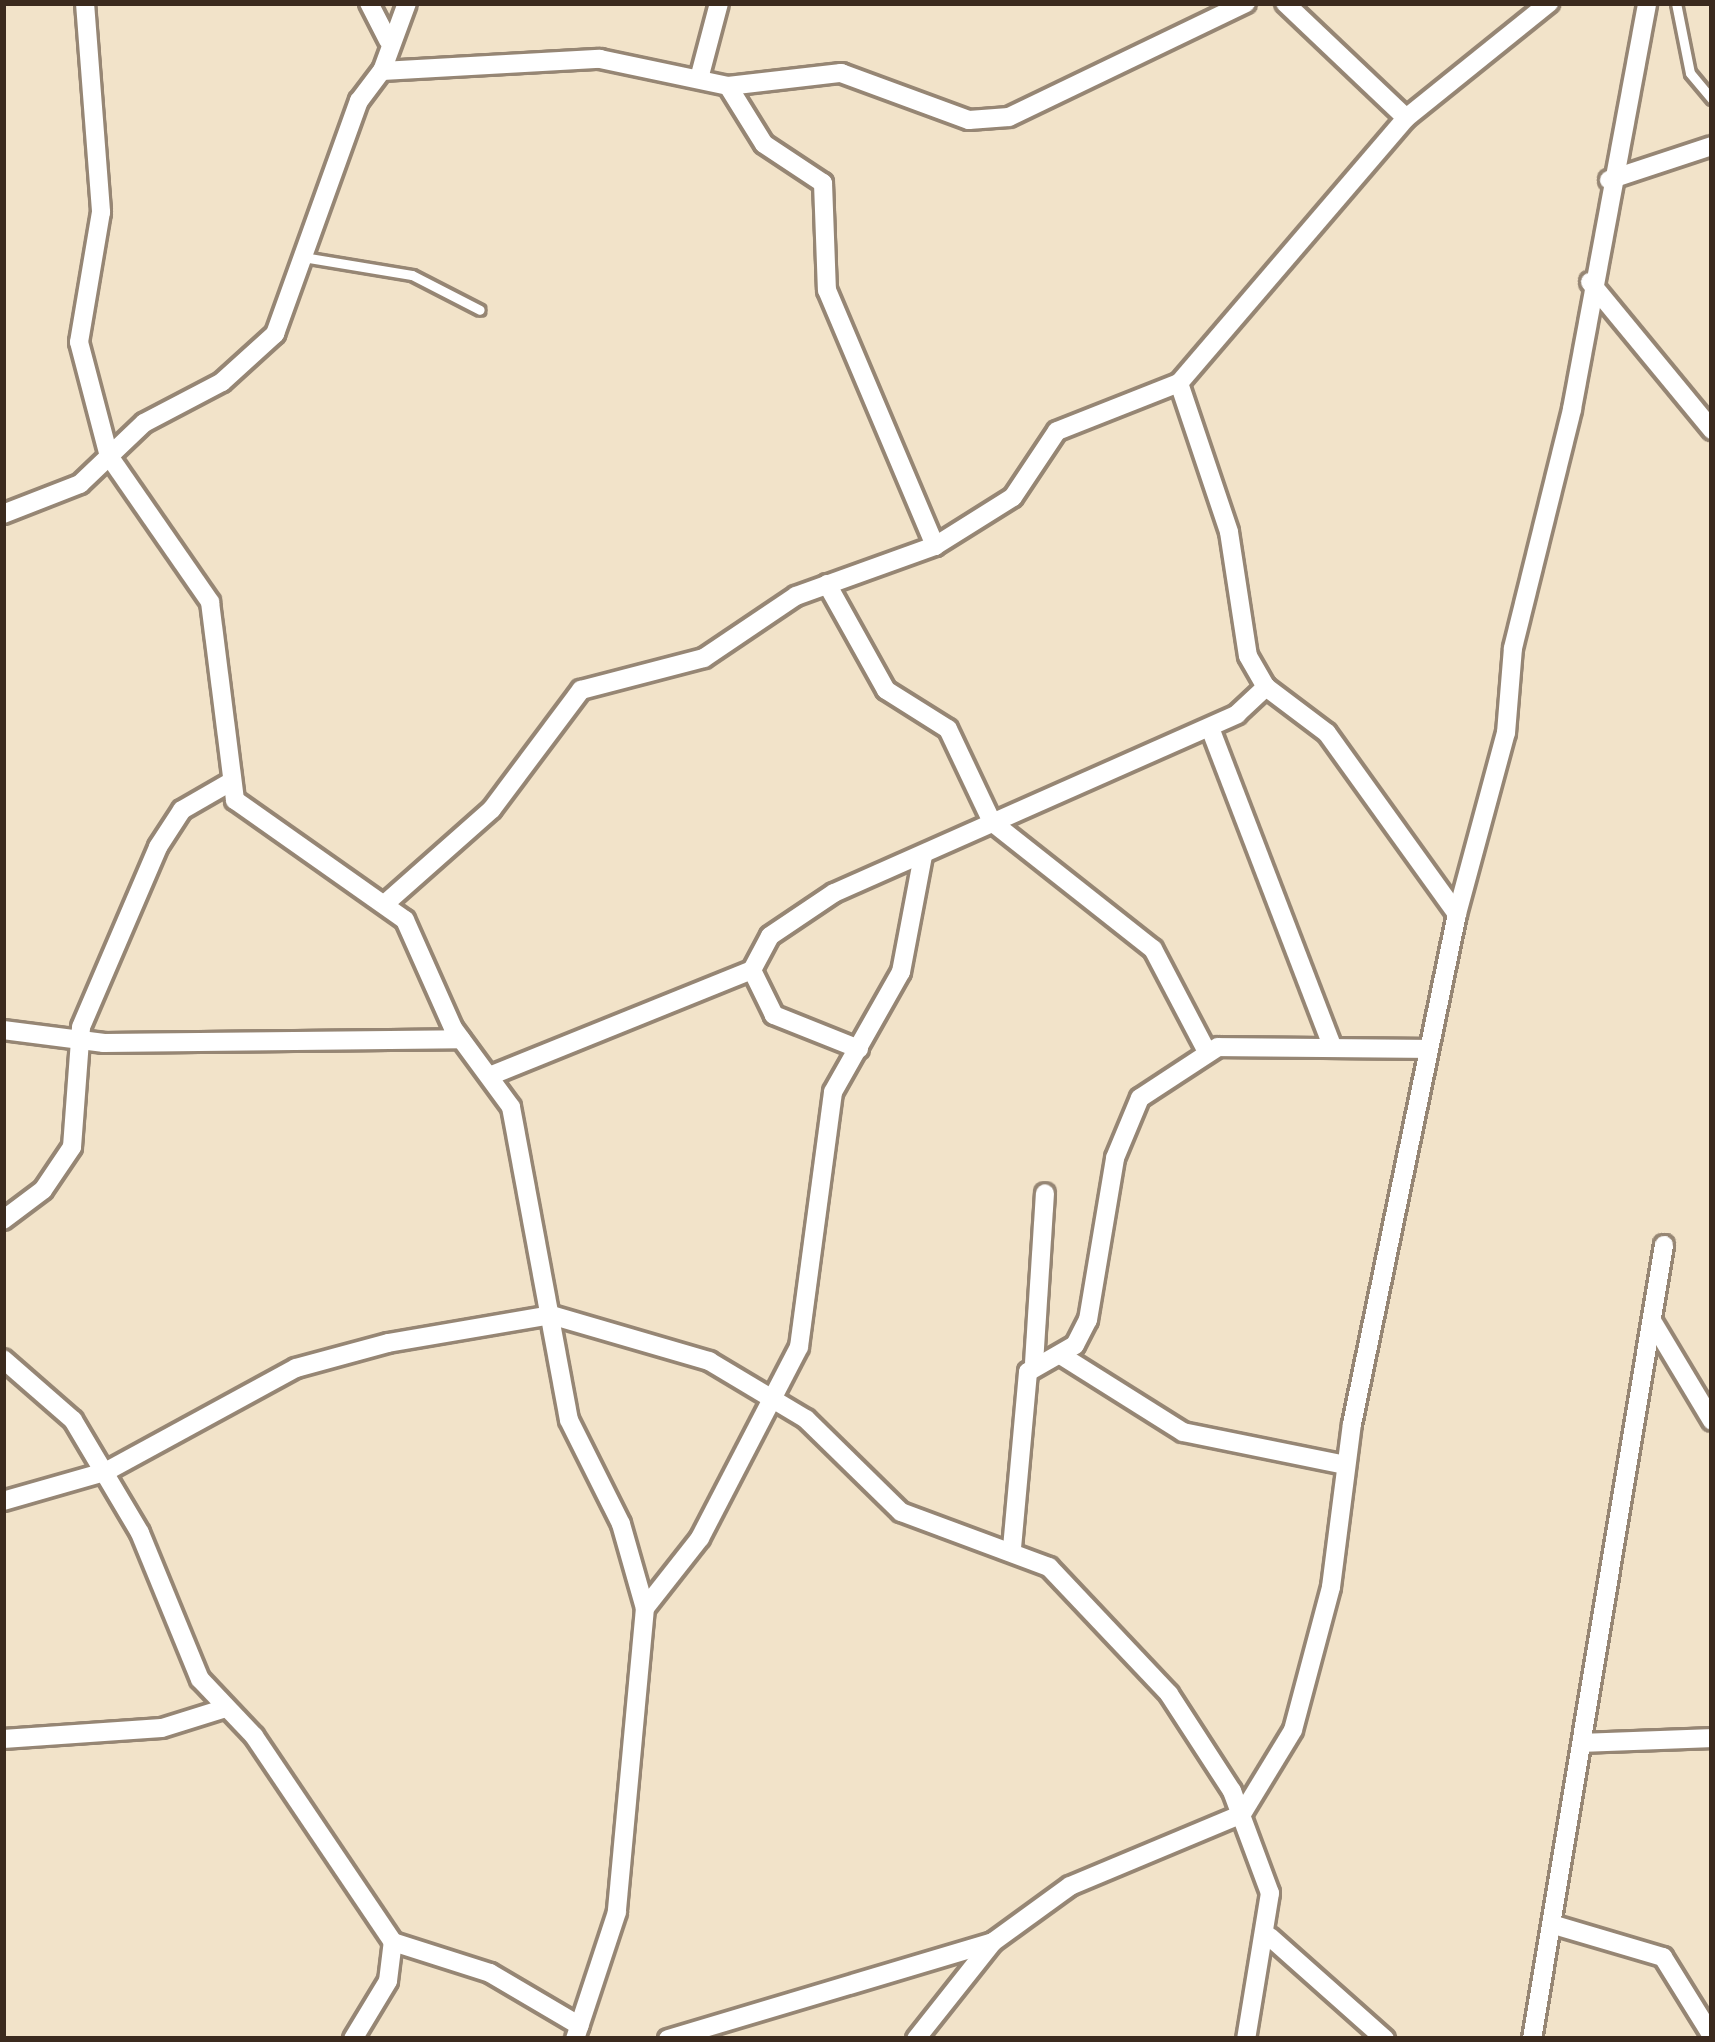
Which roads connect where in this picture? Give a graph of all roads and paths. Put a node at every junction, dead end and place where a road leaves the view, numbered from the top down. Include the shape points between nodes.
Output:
1 (85, 3) edge
2 (369, 3) edge
3 (407, 3) edge
4 (719, 3) edge
5 (1246, 3) edge
6 (1285, 3) edge
7 (1549, 3) edge
8 (1647, 3) edge
9 (1676, 3) edge
10 (388, 40) junction
11 (382, 71) junction
12 (700, 75) junction
13 (728, 86) junction
14 (1712, 99) edge
15 (1406, 118) junction
16 (1712, 146) edge
17 (1609, 180) junction
18 (309, 257) junction
19 (1590, 282) junction
20 (480, 310) dead end
21 (1179, 383) junction
22 (1712, 430) edge
23 (109, 456) junction
24 (3, 514) edge
25 (935, 546) junction
26 (827, 584) junction
27 (1266, 687) junction
28 (1210, 728) junction
29 (227, 784) junction
30 (992, 822) junction
31 (923, 856) junction
32 (407, 892) junction
33 (387, 902) junction
34 (1457, 914) junction
35 (406, 920) junction
36 (752, 970) junction
37 (3, 1030) edge
38 (80, 1039) junction
39 (461, 1039) junction
40 (1332, 1046) junction
41 (859, 1048) junction
42 (1428, 1049) junction
43 (1206, 1050) junction
44 (492, 1075) junction
45 (1045, 1193) dead end
46 (3, 1220) edge
47 (1664, 1245) dead end
48 (551, 1316) junction
49 (1654, 1324) junction
50 (1062, 1356) junction
51 (3, 1359) edge
52 (1034, 1363) junction
53 (767, 1398) junction
54 (1712, 1421) edge
55 (1345, 1465) junction
56 (105, 1472) junction
57 (3, 1501) edge
58 (1012, 1548) junction
59 (645, 1608) junction
60 (226, 1708) junction
61 (3, 1738) edge
62 (1712, 1738) edge
63 (1582, 1743) junction
64 (1242, 1814) junction
65 (1551, 1924) junction
66 (1270, 1937) junction
67 (393, 1942) junction
68 (994, 1942) junction
69 (421, 1955) junction
70 (388, 1981) junction
71 (578, 2035) edge
72 (1712, 2036) edge
73 (353, 2039) edge
74 (668, 2039) edge
75 (916, 2039) edge
76 (1246, 2039) edge
77 (1385, 2039) edge
78 (1532, 2039) edge

1 - 23 street via 101,212 79,342
2 - 10 street
3 - 10 street
4 - 12 street
5 - 13 street via 1009,117 969,120 841,74
6 - 15 street
7 - 15 street
8 - 17 street
9 - 14 lane via 1690,74
10 - 11 street
11 - 12 street via 600,58
11 - 18 street via 358,101
12 - 13 street
13 - 25 street via 764,144 823,183 827,290
15 - 21 street
16 - 17 street
17 - 19 street
18 - 20 lane via 412,275
18 - 23 street via 249,363
19 - 22 street
19 - 34 street via 1513,648 1506,733
21 - 25 street via 1057,431 1013,497
21 - 27 street via 1229,532 1248,656
23 - 24 street via 80,484
23 - 29 street via 217,621
25 - 26 street
26 - 30 street via 886,690 948,729
26 - 32 street via 704,658 580,690 513,786
27 - 28 street
27 - 34 street via 1327,733
28 - 30 street
28 - 40 street
29 - 33 street via 254,821
29 - 38 street via 182,810 158,847
30 - 31 street
30 - 43 street via 1153,949
31 - 36 street via 803,911 757,950
31 - 41 street via 901,972
32 - 33 street
32 - 35 street
33 - 35 street
34 - 42 street
35 - 39 street
36 - 41 street via 792,1028
36 - 44 street
37 - 38 street
38 - 39 street
38 - 46 street via 72,1147 43,1190
39 - 44 street
40 - 42 street
40 - 43 street
41 - 53 street via 831,1105 808,1321
42 - 55 street
43 - 50 street via 1129,1112 1088,1320
44 - 48 street via 521,1143
45 - 52 street
47 - 49 street
48 - 53 street via 709,1361
48 - 56 street via 296,1368
48 - 59 street via 569,1420 621,1524
49 - 54 street
49 - 63 street
50 - 52 street
50 - 55 street via 1183,1432
51 - 56 street via 73,1420
52 - 58 street
53 - 58 street via 806,1419 901,1512
53 - 59 street via 700,1538
55 - 64 street via 1331,1587 1293,1730
56 - 57 street
56 - 60 street via 200,1679
58 - 64 street via 1064,1580 1136,1656
59 - 71 street via 617,1912
60 - 61 street via 162,1728
60 - 67 street
62 - 63 street
63 - 65 street
64 - 66 street via 1270,1893
64 - 68 street via 1097,1868
65 - 72 street via 1663,1957
65 - 78 street
66 - 76 street
66 - 77 street
67 - 69 street
67 - 70 street
68 - 74 street
68 - 75 street
69 - 70 street
69 - 71 street via 490,1972
70 - 73 street

